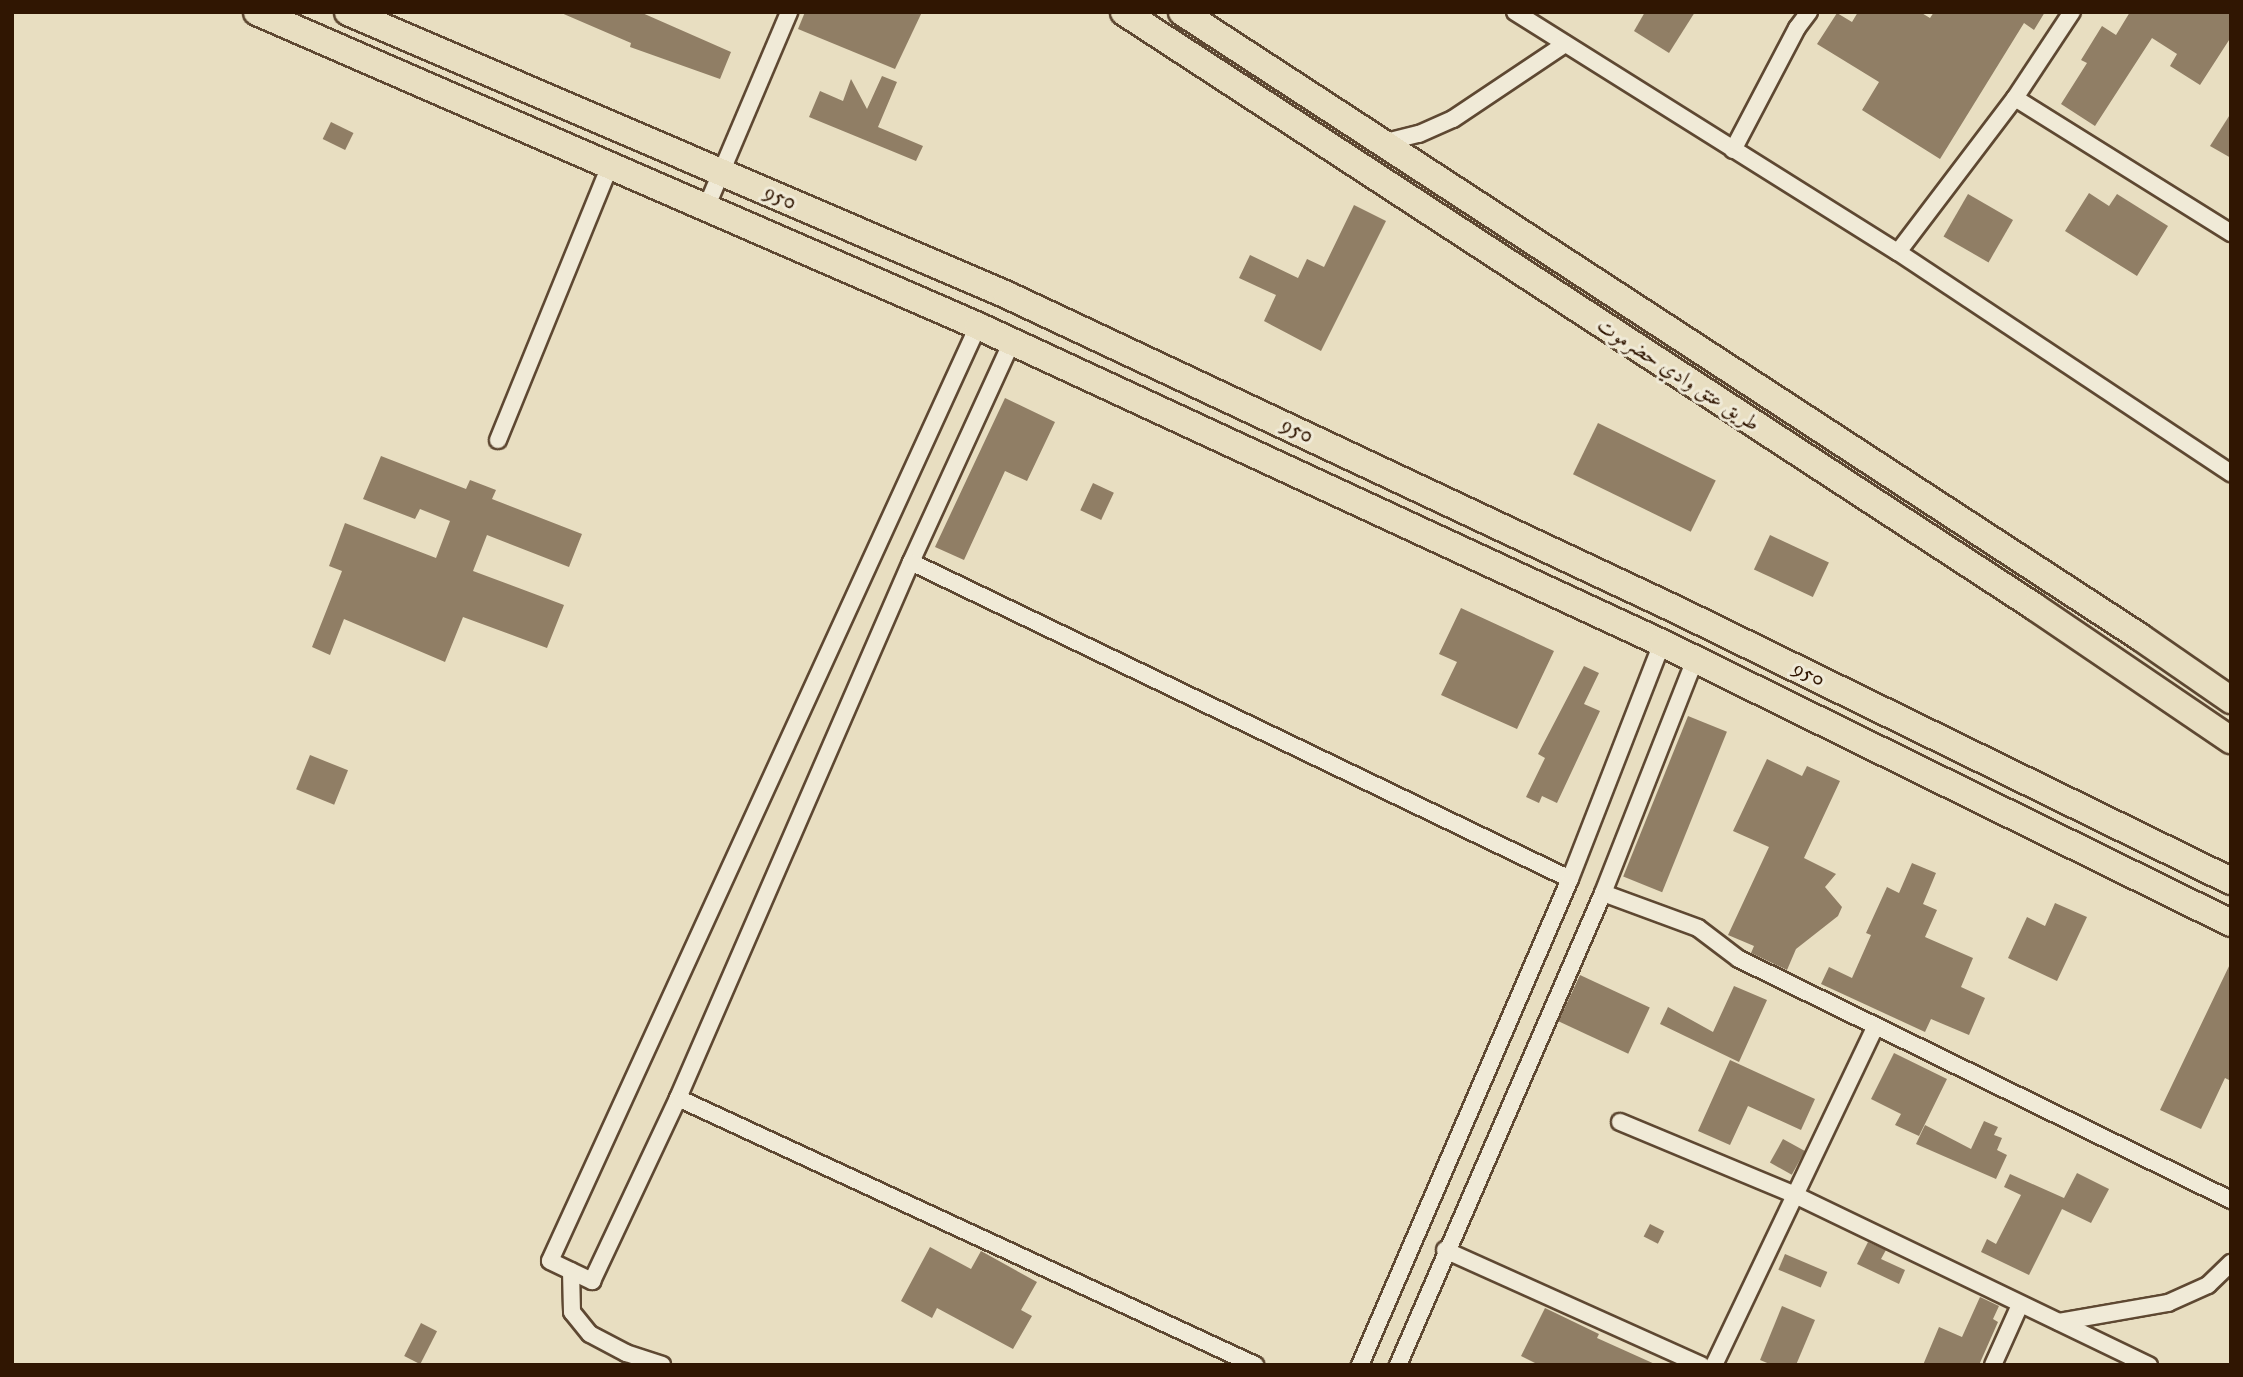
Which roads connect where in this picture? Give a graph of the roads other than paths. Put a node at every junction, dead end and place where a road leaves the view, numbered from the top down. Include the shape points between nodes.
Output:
1 (257, 12) edge
2 (348, 12) edge
3 (789, 12) edge
4 (1124, 12) edge
5 (1182, 12) edge
6 (1515, 12) edge
7 (1809, 12) edge
8 (2072, 12) edge
9 (1565, 44) junction
10 (2015, 98) junction
11 (1381, 143) junction
12 (1733, 150) junction
13 (610, 166) junction
14 (722, 173) junction
15 (706, 208) junction
16 (2231, 233) edge
17 (1898, 251) junction
18 (978, 326) junction
19 (1011, 344) junction
20 (498, 440) dead end
21 (2231, 473) edge
22 (911, 562) junction
23 (1662, 643) junction
24 (1694, 662) junction
25 (2231, 701) edge
26 (2231, 740) edge
27 (1989, 762) junction
28 (1970, 796) junction
29 (1570, 879) junction
30 (2231, 881) edge
31 (1603, 893) junction
32 (2231, 923) edge
33 (1875, 1028) junction
34 (678, 1098) junction
35 (1620, 1122) dead end
36 (1795, 1195) junction
37 (2231, 1200) edge
38 (1445, 1250) junction
39 (2231, 1263) edge
40 (571, 1271) junction
41 (2020, 1305) junction
42 (2056, 1322) junction
43 (662, 1365) edge
44 (1255, 1365) edge
45 (1360, 1365) edge
46 (1398, 1365) edge
47 (1701, 1365) edge
48 (1714, 1365) edge
49 (1993, 1365) edge
50 (2149, 1365) edge

1 - 13 main road, 950
2 - 14 main road, 950 / 950
3 - 14 street
4 - 26 main road, طريق عتق وادي حضرموت
5 - 11 main road, طريق عتق وادي حضرموت
6 - 9 street
7 - 12 street
8 - 10 street
9 - 11 street via 1453,119
9 - 12 street
10 - 16 street
10 - 17 street
11 - 25 main road, طريق عتق وادي حضرموت via 2140,637
12 - 17 street
13 - 15 main road, 950
13 - 20 street
14 - 15 street
14 - 27 main road, 950 / 950 via 1007,295 1678,610
15 - 18 main road, 950
17 - 21 street
18 - 19 main road, 950
18 - 40 street via 550,1261
19 - 22 street
19 - 23 main road, 950
22 - 29 street
22 - 34 street
23 - 24 main road, 950
23 - 29 street
24 - 28 main road, 950
24 - 31 street
27 - 28 main road
27 - 30 main road, 950 / 950
28 - 32 main road, 950
29 - 45 street
31 - 33 street via 1698,928 1740,959
31 - 38 street
33 - 36 street
33 - 37 street
34 - 40 street via 592,1281
34 - 44 street
35 - 36 street
36 - 41 street
36 - 48 street
38 - 46 street
38 - 47 street
39 - 42 street via 2208,1285 2168,1303
40 - 43 street via 572,1311 590,1334
41 - 42 street
41 - 49 street
42 - 50 street

